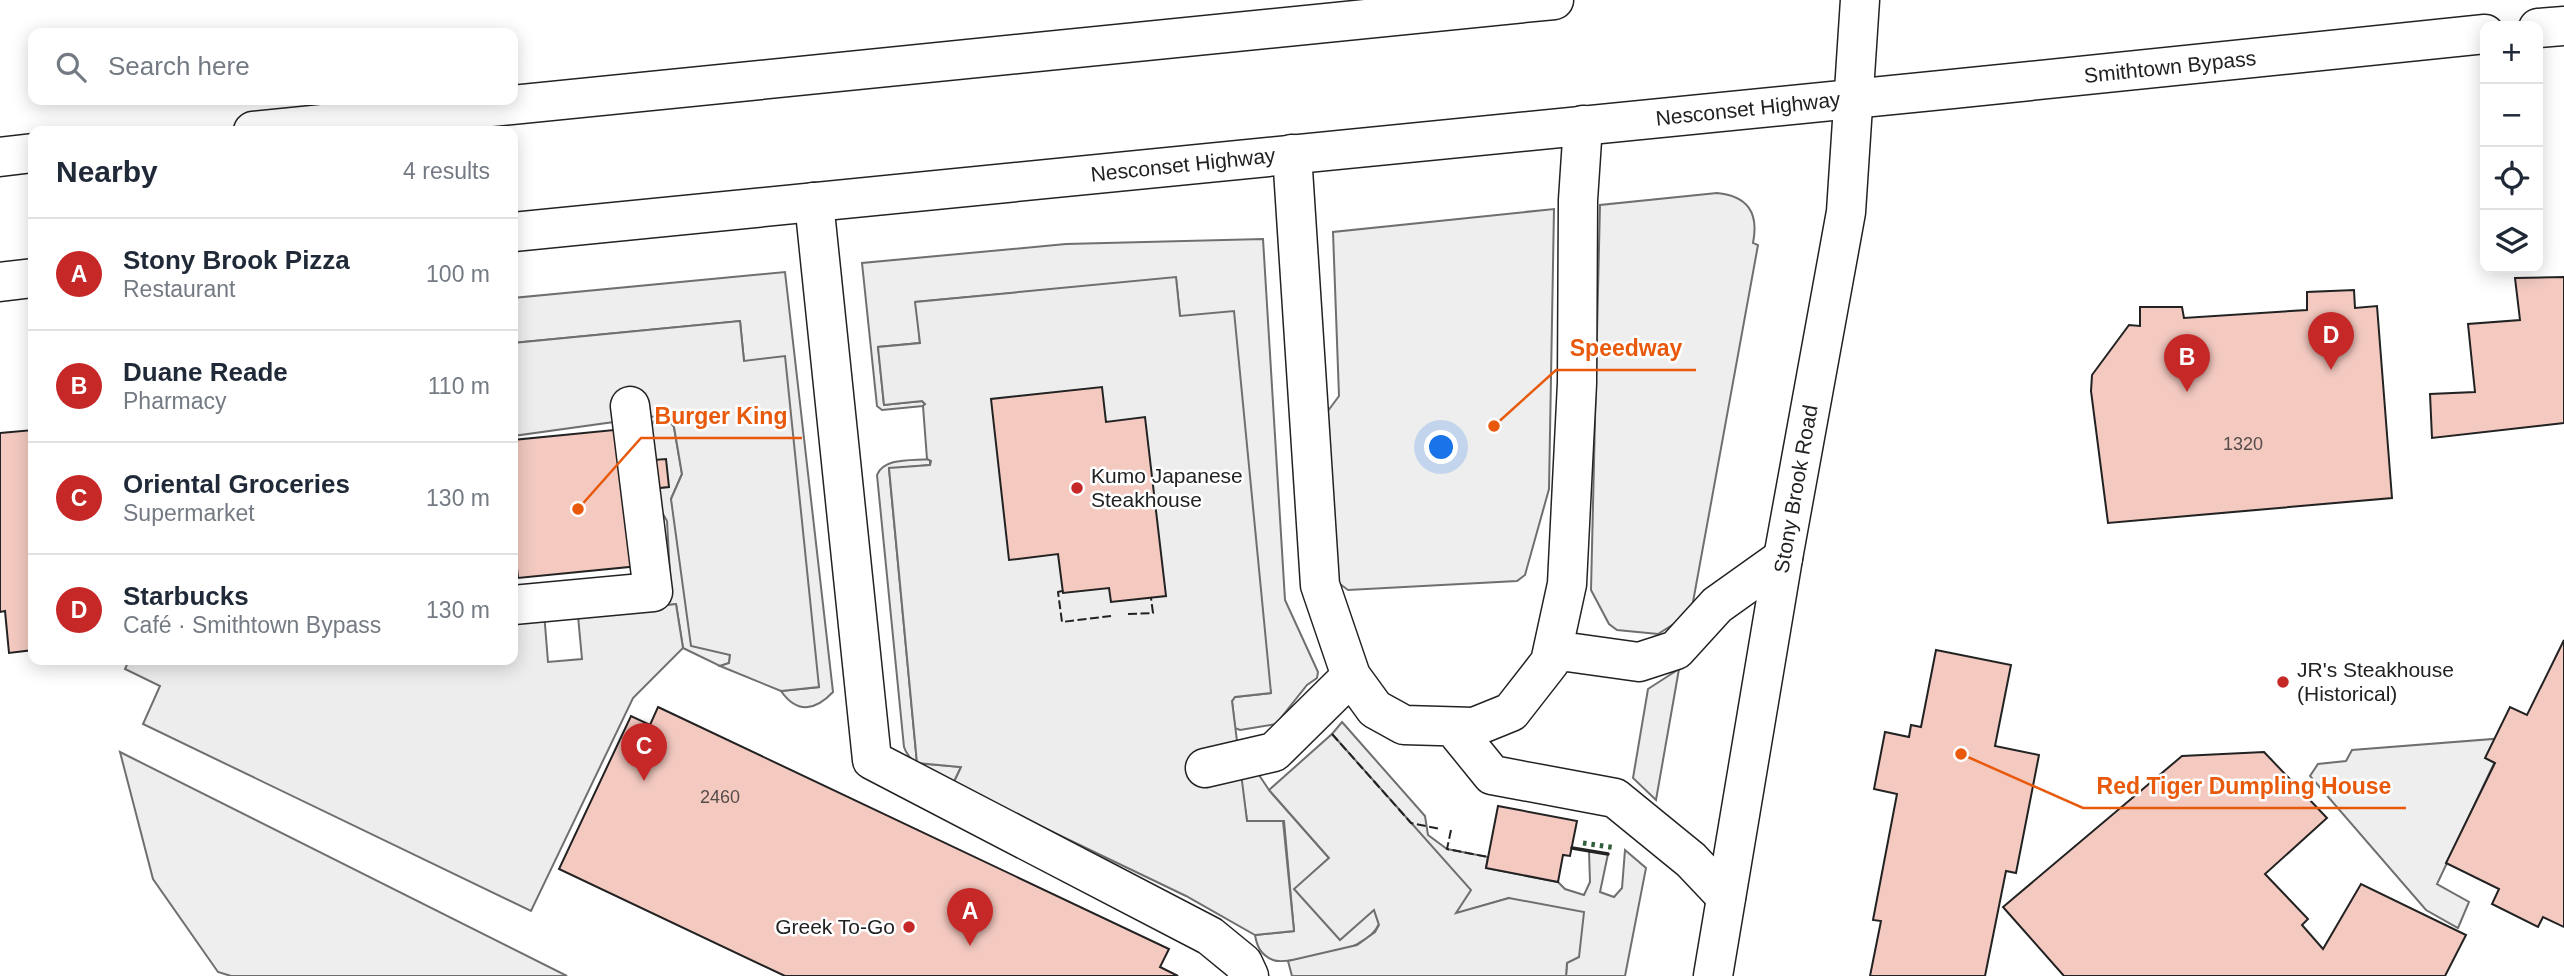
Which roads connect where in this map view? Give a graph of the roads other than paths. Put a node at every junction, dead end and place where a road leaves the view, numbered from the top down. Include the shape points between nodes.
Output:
1 (1554, 0) edge
2 (1860, 0) edge
3 (2564, 26) edge
4 (2543, 28) edge
5 (2480, 35) edge
6 (1854, 98) junction
7 (518, 104) edge
8 (511, 105) edge
9 (1583, 125) junction
10 (303, 126) edge
11 (28, 154) edge
12 (1292, 154) junction
13 (0, 157) edge
14 (814, 202) junction
15 (518, 232) edge
16 (28, 279) edge
17 (0, 282) edge
18 (631, 406) dead end
19 (1783, 558) junction
20 (518, 605) edge
21 (1553, 650) junction
22 (1351, 676) junction
23 (1453, 727) junction
24 (1205, 768) dead end
25 (1726, 897) junction
26 (1249, 976) edge
27 (1713, 976) edge

1 - 7 main road
2 - 6 main road, Stony Brook Road
3 - 4 main road
5 - 6 main road, Smithtown Bypass
6 - 9 main road, Nesconset Highway
6 - 19 main road, Stony Brook Road via 1846,212
8 - 10 main road
9 - 12 main road, Nesconset Highway
9 - 21 main road via 1567,584
11 - 13 main road
12 - 14 main road, Nesconset Highway
12 - 22 main road via 1320,585
14 - 15 main road, Nesconset Highway
14 - 26 main road via 872,761 1210,936 1243,963
16 - 17 main road
18 - 20 main road via 653,592
19 - 21 main road via 1717,605 1676,650 1639,662
19 - 25 main road, Stony Brook Road
21 - 23 main road via 1550,662 1511,712 1474,727
22 - 23 main road via 1374,709 1404,725
22 - 24 main road via 1273,752
23 - 25 main road via 1492,775 1615,798 1690,860
25 - 27 main road, Stony Brook Road

